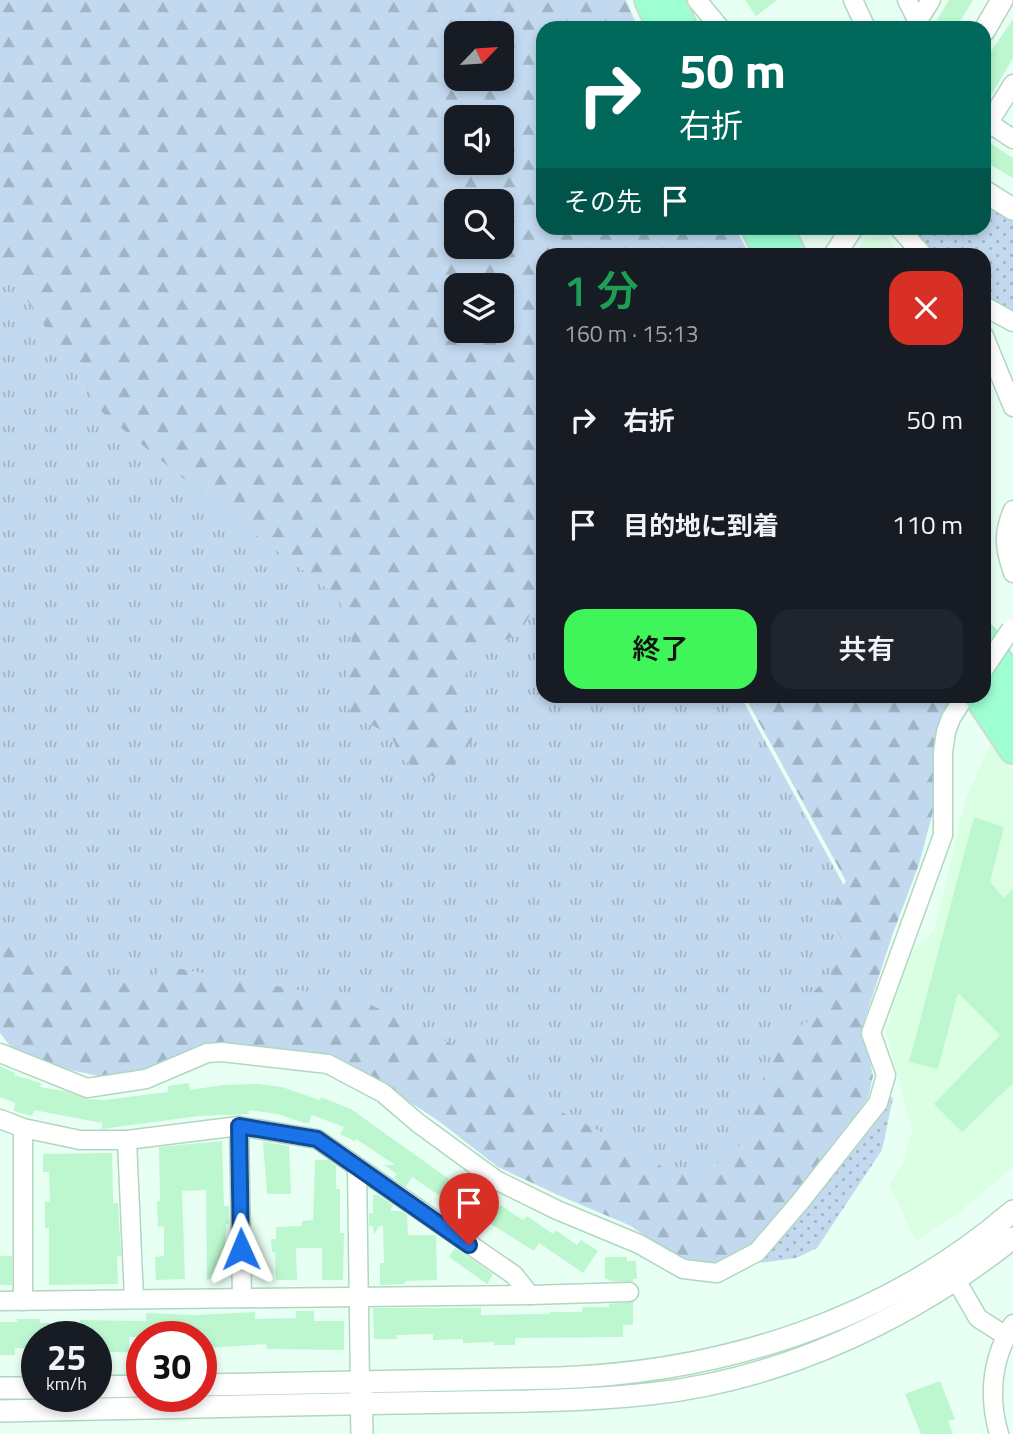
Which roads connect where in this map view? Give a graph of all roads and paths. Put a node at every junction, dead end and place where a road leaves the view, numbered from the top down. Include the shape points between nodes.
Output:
1 (648, 0) edge
2 (671, 0) edge
3 (697, 0) edge
4 (853, 0) edge
5 (907, 0) edge
6 (931, 0) edge
7 (1002, 0) edge
8 (658, 21) edge
9 (681, 21) edge
10 (714, 21) edge
11 (863, 21) edge
12 (914, 21) edge
13 (917, 21) edge
14 (990, 21) edge
15 (1013, 84) edge
16 (991, 118) edge
17 (991, 128) edge
18 (1013, 139) edge
19 (991, 195) edge
20 (1013, 209) edge
21 (991, 313) edge
22 (1013, 322) edge
23 (991, 353) edge
24 (1013, 407) edge
25 (1013, 510) edge
26 (1013, 573) edge
27 (991, 626) edge
28 (1012, 628) edge
29 (991, 648) edge
30 (1013, 657) edge
31 (991, 660) edge
32 (1013, 681) edge
33 (991, 682) edge
34 (964, 703) edge
35 (972, 703) edge
36 (1013, 717) edge
37 (1013, 750) edge
38 (0, 1053) edge
39 (0, 1119) edge
40 (239, 1126) junction
41 (23, 1128) junction
42 (127, 1140) junction
43 (357, 1168) junction
44 (1013, 1212) edge
45 (1013, 1238) edge
46 (956, 1280) junction
47 (629, 1292) dead end
48 (530, 1295) junction
49 (358, 1297) junction
50 (242, 1298) junction
51 (134, 1299) junction
52 (0, 1301) edge
53 (23, 1301) junction
54 (1009, 1330) edge
55 (217, 1386) edge
56 (0, 1388) edge
57 (21, 1388) edge
58 (361, 1394) junction
59 (0, 1411) edge
60 (362, 1434) edge
61 (999, 1434) edge

1 - 8 main road
2 - 9 main road
3 - 10 street
4 - 11 street
5 - 12 street
6 - 13 street
7 - 14 street
15 - 16 street
17 - 18 street
19 - 20 street
21 - 22 street
23 - 24 street
25 - 26 street via 1006,527 1006,551
27 - 30 main road
28 - 31 street, bridge
29 - 32 main road
33 - 36 main road
34 - 38 street via 946,732 943,835 871,1033 886,1075 878,1102 757,1252 718,1273 683,1269 639,1244 496,1180 383,1093 328,1064 207,1053 146,1079 87,1088
35 - 37 main road
39 - 41 street
40 - 42 street
40 - 43 street via 317,1139
40 - 50 street
41 - 42 street via 80,1140
41 - 53 street
42 - 51 street
43 - 48 street via 514,1275
43 - 49 street
44 - 58 street via 974,1243 871,1305 815,1330 755,1349 607,1376
45 - 46 street
46 - 54 street via 978,1318
46 - 58 street via 817,1352 711,1383 606,1398
47 - 48 street
48 - 49 street
49 - 50 street
49 - 58 street
50 - 51 street
51 - 53 street
52 - 53 street
54 - 61 street via 993,1375
55 - 58 street
56 - 57 street
58 - 59 street
58 - 60 street

